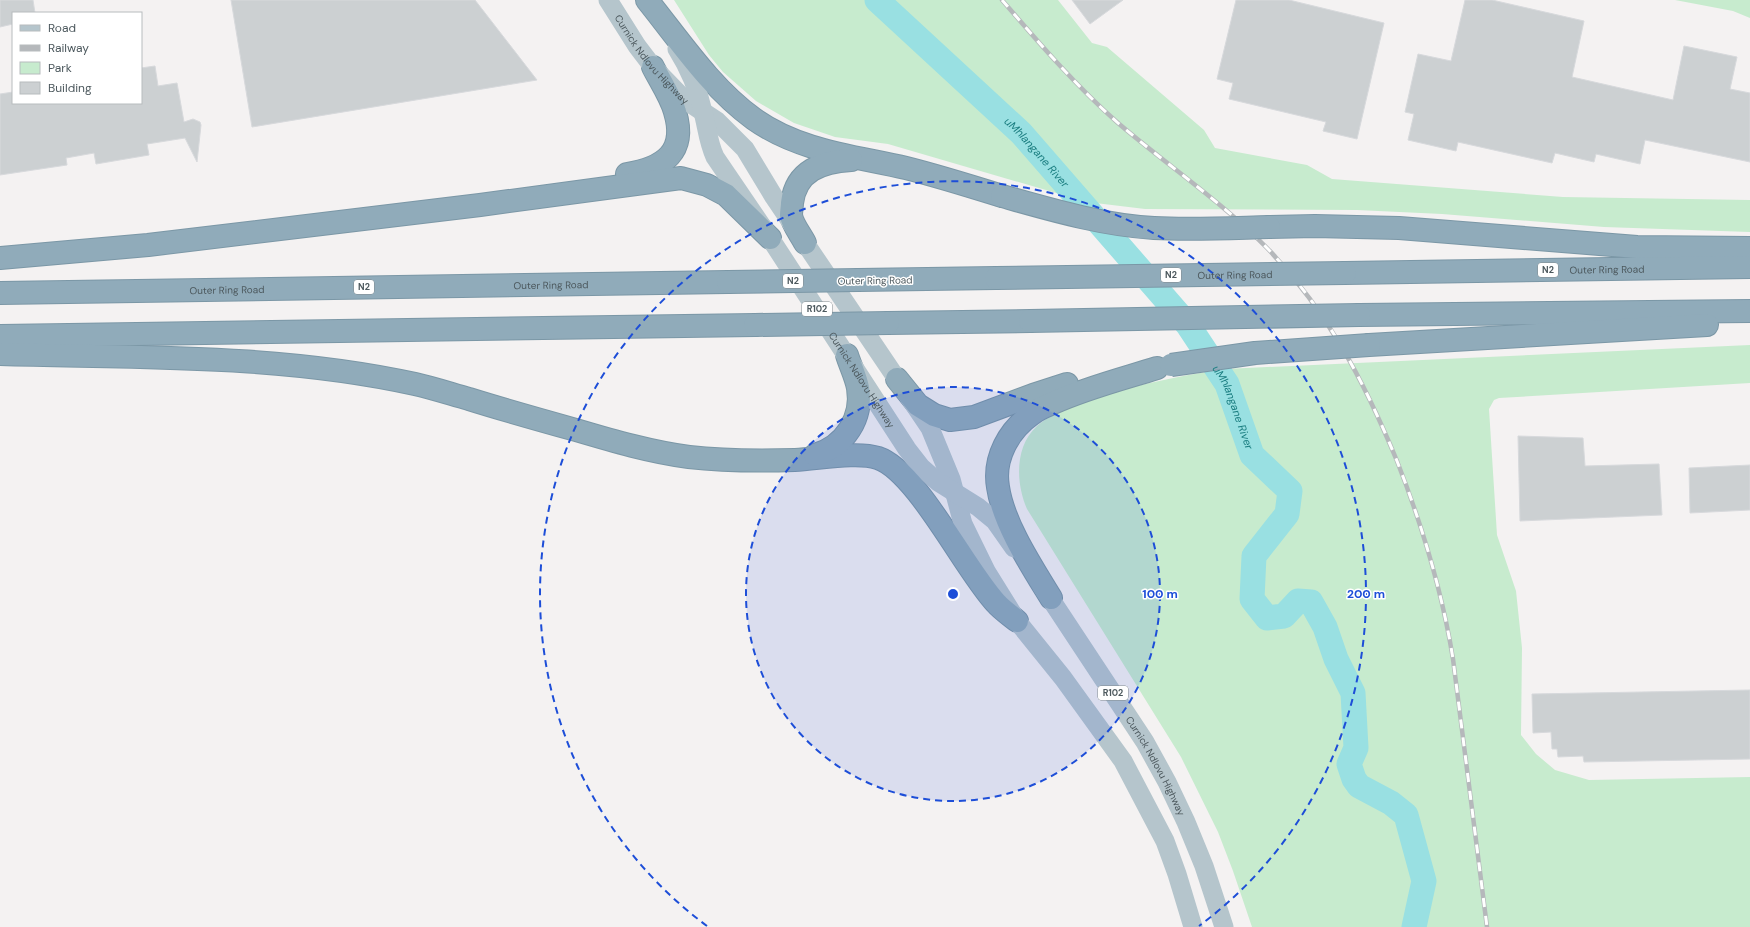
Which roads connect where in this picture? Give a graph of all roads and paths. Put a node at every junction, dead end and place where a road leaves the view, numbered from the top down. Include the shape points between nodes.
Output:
1 (608, 0) edge
2 (647, 0) edge
3 (653, 67) junction
4 (703, 112) junction
5 (860, 159) junction
6 (480, 205) junction
7 (770, 238) junction
8 (804, 243) junction
9 (1750, 248) edge
10 (0, 258) edge
11 (1750, 267) edge
12 (0, 294) edge
13 (1750, 311) edge
14 (1750, 323) edge
15 (0, 336) edge
16 (0, 354) edge
17 (847, 355) junction
18 (1164, 366) junction
19 (896, 379) junction
20 (796, 460) junction
21 (954, 491) junction
22 (1051, 598) junction
23 (1017, 621) junction
24 (1193, 927) edge
25 (1224, 927) edge

1 - 3 main road, Curnick Ndlovu Highway / R102
2 - 4 main road, Curnick Ndlovu Highway / R102 via 686,62
2 - 5 highway via 710,77 755,119 805,145
3 - 4 main road, Curnick Ndlovu Highway / R102 via 685,100
3 - 6 highway via 675,111 678,128 678,142 669,158 638,172 577,181
4 - 7 main road, Curnick Ndlovu Highway / R102 via 709,143 715,157
4 - 8 main road, Curnick Ndlovu Highway / R102 via 717,121 745,149
5 - 8 highway via 833,161 821,165 808,172 799,182 794,192 791,216
5 - 9 highway, bridge via 947,179 1066,214 1146,227 1399,228 1637,246
6 - 7 highway via 681,178 707,185 726,194
6 - 10 highway via 148,245
7 - 17 main road, Curnick Ndlovu Highway / R102
8 - 19 main road, Curnick Ndlovu Highway / R102
11 - 12 highway, Outer Ring Road / N2, bridge
13 - 15 highway, bridge
14 - 18 highway, bridge via 1255,353
16 - 20 highway via 226,361 357,373 418,385 651,450 721,460
17 - 20 highway via 858,387 857,415 853,425 843,438 822,453
17 - 21 main road, Curnick Ndlovu Highway / R102 via 921,467 938,482
18 - 19 highway via 1055,387 974,418 962,420 950,420 934,415 918,405
18 - 22 highway via 1068,396 1032,413 1015,428 1005,444 998,463 998,488 1018,543
19 - 21 main road, Curnick Ndlovu Highway / R102 via 930,428
20 - 23 highway via 862,456 878,458 891,465 919,494 996,604
21 - 22 main road, Curnick Ndlovu Highway / R102 via 995,521
21 - 23 main road, Curnick Ndlovu Highway / R102 via 963,524 986,570
22 - 25 main road, Curnick Ndlovu Highway / R102 via 1145,742 1167,782 1204,866
23 - 24 main road, Curnick Ndlovu Highway / R102 via 1063,678 1123,762 1164,841

